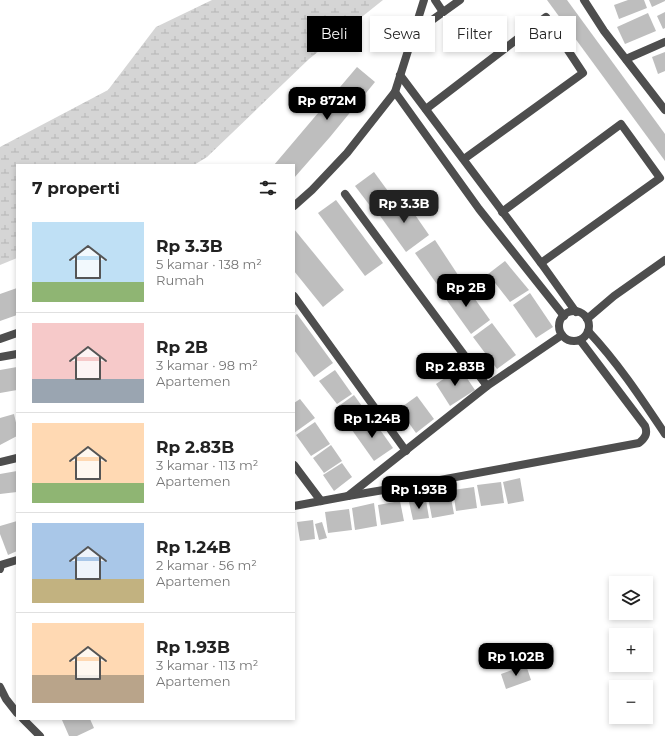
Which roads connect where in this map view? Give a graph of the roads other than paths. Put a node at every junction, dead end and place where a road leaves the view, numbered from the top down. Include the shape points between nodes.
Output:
1 (424, 0) edge
2 (435, 0) edge
3 (460, 0) edge
4 (587, 1) edge
5 (443, 12) junction
6 (419, 16) edge
7 (435, 18) edge
8 (665, 42) edge
9 (407, 52) edge
10 (626, 59) junction
11 (400, 75) junction
12 (395, 92) junction
13 (426, 109) junction
14 (665, 110) edge
15 (464, 159) junction
16 (345, 194) dead end
17 (295, 205) edge
18 (502, 212) junction
19 (665, 260) edge
20 (541, 263) junction
21 (295, 297) edge
22 (576, 312) junction
23 (564, 316) junction
24 (587, 319) junction
25 (588, 331) junction
26 (16, 333) edge
27 (562, 335) junction
28 (0, 339) edge
29 (580, 340) junction
30 (16, 354) edge
31 (0, 358) edge
32 (487, 386) junction
33 (665, 434) edge
34 (406, 451) junction
35 (16, 458) edge
36 (0, 462) edge
37 (295, 466) edge
38 (348, 496) junction
39 (321, 501) junction
40 (295, 506) edge
41 (16, 560) edge
42 (0, 564) edge
43 (0, 687) edge
44 (16, 712) edge
45 (24, 720) edge
46 (40, 736) edge

1 - 6 street
2 - 5 street
3 - 5 street
4 - 10 street via 604,31
5 - 7 street
8 - 10 street
9 - 11 street
10 - 14 street
11 - 12 street
11 - 13 street
12 - 17 street via 346,152
12 - 23 street via 479,209
13 - 15 street
13 - 15 street via 546,17 584,73
15 - 18 street
16 - 32 street
18 - 20 street
18 - 20 street via 620,124 660,178
19 - 24 street via 614,296
20 - 22 street
21 - 34 street
22 - 23 street via 569,312
22 - 24 street
23 - 27 street via 560,322
24 - 25 street
25 - 29 street
25 - 33 street via 606,350
26 - 28 street
27 - 29 street via 573,341
27 - 32 street
29 - 38 street via 645,426 645,438 639,443
30 - 31 street
32 - 34 street
34 - 38 street
35 - 36 street
37 - 39 street
38 - 39 street
39 - 40 street
41 - 42 street
43 - 44 street
45 - 46 street

